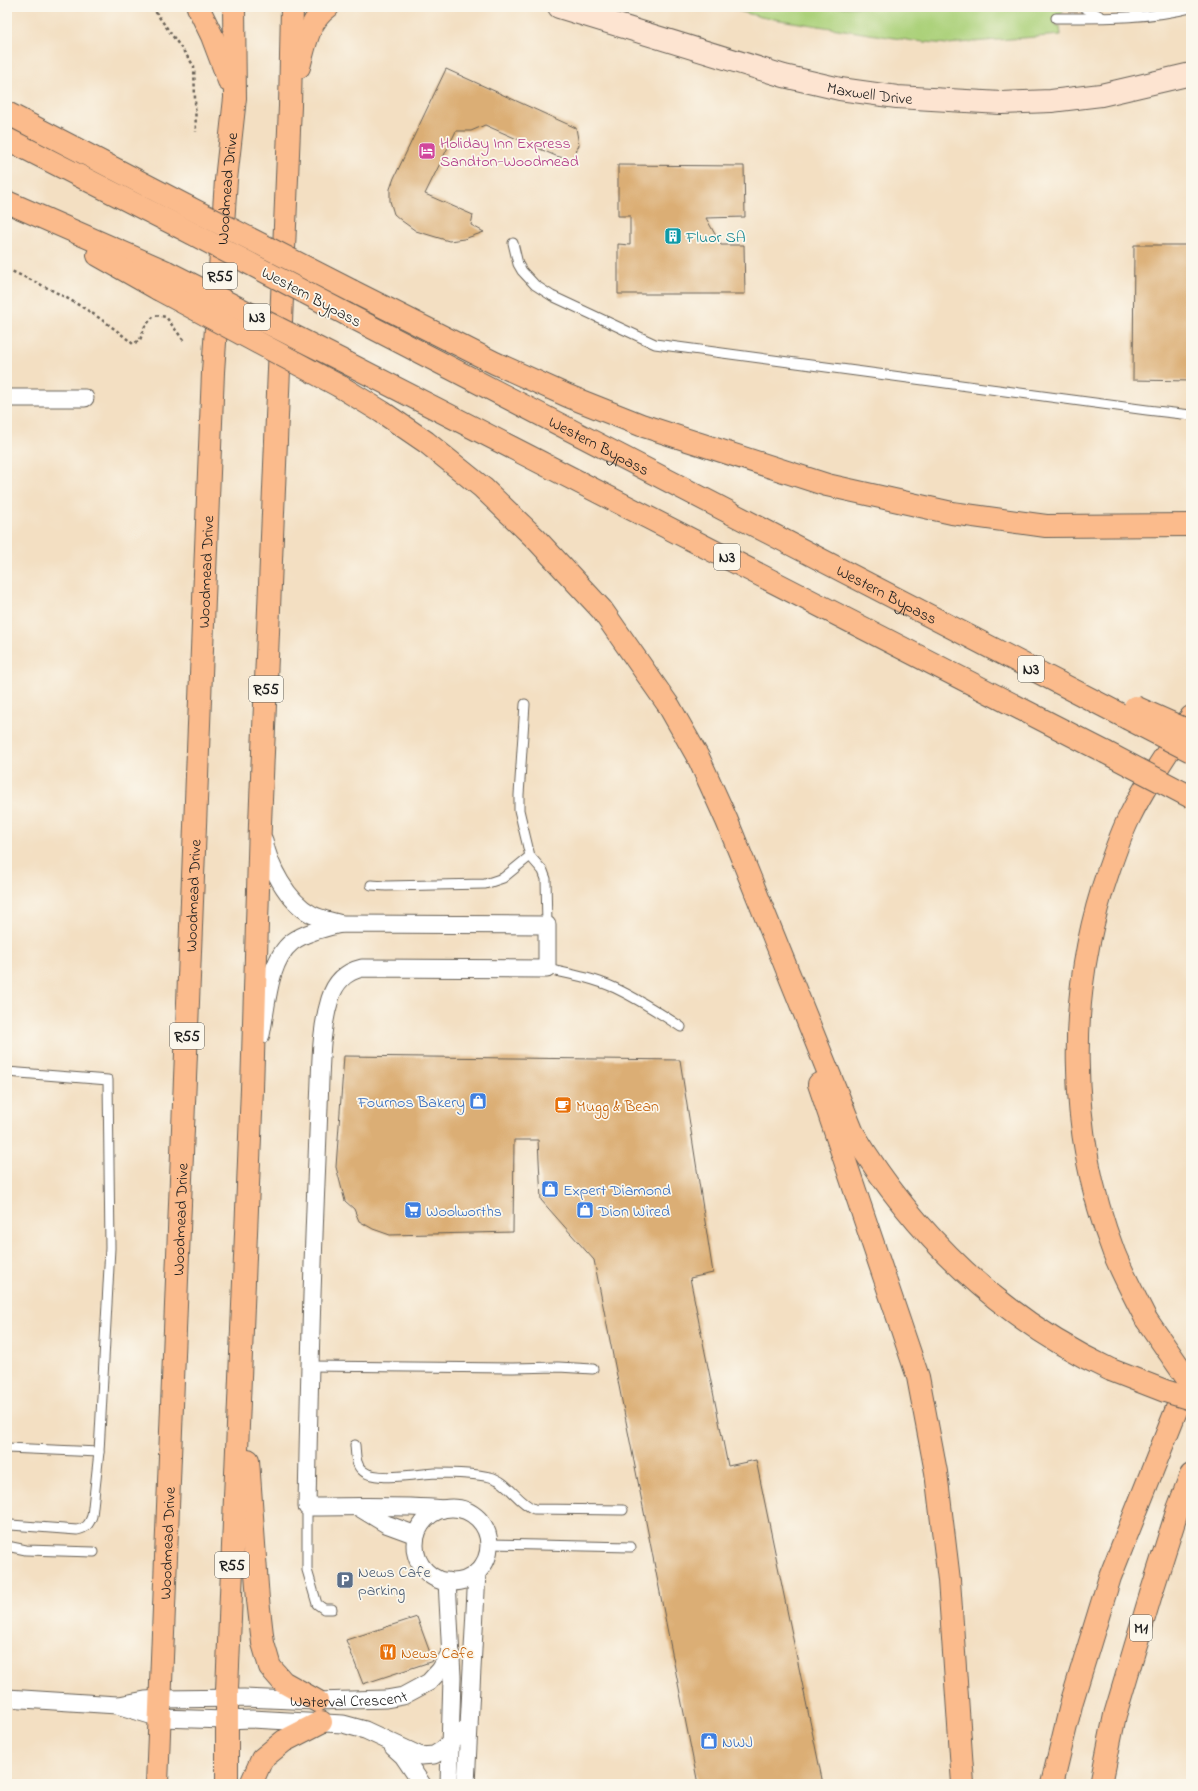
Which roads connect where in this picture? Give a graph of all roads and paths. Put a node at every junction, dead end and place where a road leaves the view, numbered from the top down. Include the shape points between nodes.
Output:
1 (152, 7) edge
2 (198, 7) edge
3 (234, 7) edge
4 (292, 7) edge
5 (328, 7) edge
6 (559, 7) edge
7 (1083, 7) edge
8 (1191, 8) edge
9 (1056, 18) dead end
10 (1103, 18) junction
11 (1191, 74) edge
12 (235, 98) junction
13 (290, 106) junction
14 (7, 113) edge
15 (196, 132) dead end
16 (7, 139) edge
17 (7, 202) edge
18 (513, 243) dead end
19 (7, 269) edge
20 (163, 281) junction
21 (184, 341) dead end
22 (7, 398) edge
23 (84, 398) dead end
24 (1191, 415) edge
25 (1191, 525) edge
26 (525, 704) dead end
27 (1130, 713) junction
28 (1191, 717) edge
29 (1191, 732) edge
30 (1191, 751) edge
31 (1191, 797) edge
32 (727, 821) junction
33 (260, 824) junction
34 (530, 856) junction
35 (371, 885) dead end
36 (341, 924) junction
37 (546, 925) junction
38 (547, 969) junction
39 (681, 1027) dead end
40 (7, 1072) edge
41 (252, 1089) junction
42 (240, 1357) junction
43 (309, 1366) junction
44 (593, 1369) dead end
45 (1191, 1372) edge
46 (1191, 1384) edge
47 (1191, 1400) edge
48 (355, 1445) dead end
49 (7, 1448) edge
50 (99, 1452) junction
51 (1191, 1475) edge
52 (307, 1507) junction
53 (358, 1507) junction
54 (443, 1508) junction
55 (623, 1510) dead end
56 (1130, 1524) junction
57 (11, 1525) dead end
58 (416, 1536) junction
59 (489, 1544) junction
60 (7, 1546) edge
61 (631, 1547) dead end
62 (94, 1552) dead end
63 (477, 1572) junction
64 (446, 1581) junction
65 (332, 1609) dead end
66 (451, 1652) junction
67 (7, 1698) edge
68 (227, 1698) junction
69 (317, 1701) junction
70 (160, 1708) junction
71 (226, 1720) junction
72 (321, 1722) junction
73 (469, 1726) junction
74 (386, 1740) junction
75 (451, 1741) junction
76 (157, 1784) edge
77 (226, 1784) edge
78 (251, 1784) edge
79 (422, 1784) edge
80 (449, 1784) edge
81 (466, 1784) edge
82 (963, 1784) edge
83 (1052, 1784) edge
84 (1101, 1784) edge

1 - 15 path via 194,66
2 - 12 main road via 212,36
3 - 12 main road, Woodmead Drive / R55
4 - 13 main road, R55
5 - 13 main road via 315,19 308,35
6 - 11 main road, Maxwell Drive via 784,76 840,89 897,97 1001,103 1051,100 1101,95
7 - 10 lane
8 - 10 lane via 1174,12
9 - 10 lane
12 - 70 main road, Woodmead Drive / R55 via 226,180 213,372
13 - 33 main road, R55
14 - 25 main road, bridge via 495,363 568,396 641,424 827,486 952,513 1046,526
16 - 27 main road, Western Bypass / N3, bridge via 935,620
17 - 20 main road, N3
18 - 24 lane via 518,264 535,285 552,296 655,344
19 - 21 path via 65,296 112,326 134,344 140,340 145,326 155,315 166,318
20 - 31 main road, N3, bridge via 347,363
20 - 32 main road, bridge via 382,412 426,442 483,488 536,539 602,610 669,706 699,759
22 - 23 street
26 - 34 lane via 519,795 522,829
27 - 29 main road, bridge
27 - 30 main road, Western Bypass / N3, bridge
28 - 46 main road, bridge via 1129,818 1117,847 1094,921 1079,1005 1077,1053 1082,1124 1088,1162 1114,1252 1146,1319
32 - 47 main road, bridge via 854,1133 886,1184 938,1247 981,1288 1044,1334 1112,1370
32 - 82 main road via 918,1377 936,1472 949,1580
33 - 36 street via 267,855 280,882 301,907 312,914
33 - 41 main road, R55
34 - 35 lane via 503,878 485,884
34 - 37 lane via 546,879
36 - 37 street
36 - 41 street via 306,935 293,942 280,954 273,972
37 - 38 street
38 - 39 lane via 588,978 615,988
38 - 43 street via 362,968 347,973 335,986 329,1000 321,1044
40 - 50 lane via 108,1080 110,1248
41 - 42 main road, R55
42 - 68 main road, R55
42 - 69 main road via 263,1643 270,1667 283,1682
43 - 44 lane
43 - 52 street
45 - 56 main road
47 - 56 main road
48 - 55 lane via 358,1466 370,1474 395,1477 435,1473 473,1474 496,1479 534,1509
49 - 50 lane
50 - 57 lane via 92,1516 90,1523 84,1528 77,1530
51 - 84 main road, M1 via 1151,1594 1117,1708
52 - 53 street
52 - 65 lane via 306,1570 317,1604 324,1609
53 - 54 street via 375,1505
53 - 58 street via 386,1524
54 - 58 street via 425,1518
54 - 59 street via 464,1510 474,1515 482,1523
56 - 83 main road via 1110,1577 1072,1701
58 - 64 street via 414,1548 418,1560 435,1578
59 - 61 lane
59 - 63 street via 484,1564
60 - 62 lane via 26,1550
63 - 64 street via 458,1581
63 - 73 street
64 - 66 street
66 - 69 street, Waterval Crescent via 429,1682 403,1696 386,1699
66 - 75 street
67 - 70 street
68 - 69 street, Waterval Crescent
68 - 70 street, Waterval Crescent
68 - 71 main road, R55
70 - 71 street, Waterval Crescent
70 - 76 main road, Woodmead Drive / R55
71 - 72 street, Waterval Crescent
71 - 77 main road, R55
72 - 74 street, Waterval Crescent via 365,1730
72 - 78 main road via 284,1741 262,1759
73 - 75 street, Waterval Crescent
73 - 81 street
74 - 75 street, Waterval Crescent via 422,1756 434,1755
74 - 79 street, Waterval Crescent via 403,1756
75 - 80 street

